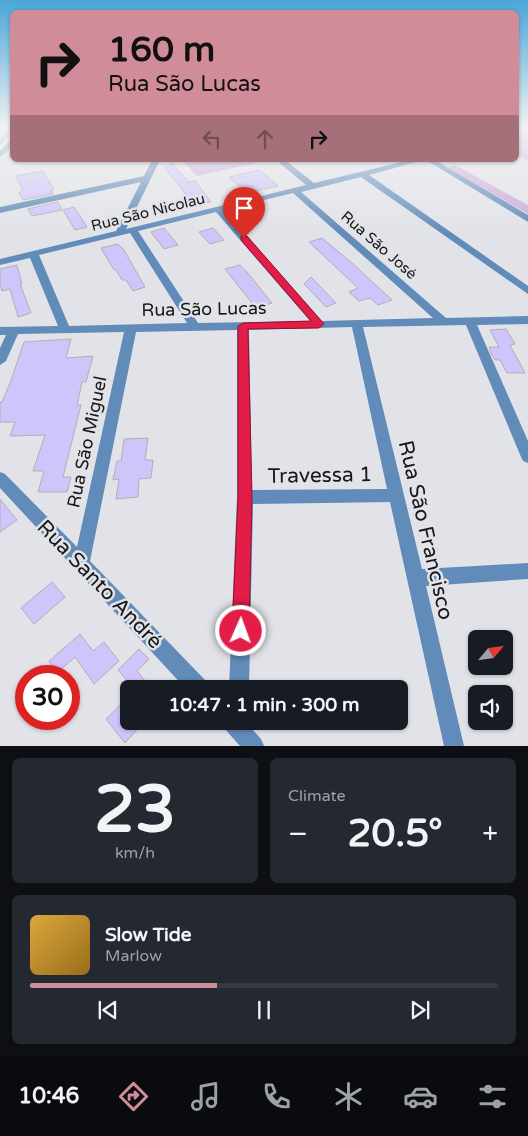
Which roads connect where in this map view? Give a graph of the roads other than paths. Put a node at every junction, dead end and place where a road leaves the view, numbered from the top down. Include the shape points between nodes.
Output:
1 (154, 163) edge
2 (283, 163) edge
3 (408, 163) edge
4 (435, 163) edge
5 (362, 174) junction
6 (146, 178) junction
7 (312, 186) junction
8 (295, 191) junction
9 (218, 209) junction
10 (0, 210) edge
11 (528, 218) edge
12 (134, 230) junction
13 (119, 234) junction
14 (34, 254) junction
15 (0, 262) edge
16 (528, 291) edge
17 (528, 320) edge
18 (470, 321) junction
19 (444, 322) junction
20 (319, 324) junction
21 (357, 324) junction
22 (243, 326) junction
23 (195, 327) junction
24 (131, 328) junction
25 (65, 330) junction
26 (0, 331) edge
27 (14, 331) junction
28 (0, 361) edge
29 (528, 457) edge
30 (0, 478) edge
31 (396, 495) junction
32 (245, 497) junction
33 (81, 565) junction
34 (528, 571) edge
35 (416, 578) junction
36 (191, 680) edge
37 (239, 680) edge
38 (240, 730) edge
39 (254, 746) edge
40 (454, 746) edge

1 - 6 street
2 - 7 street
3 - 5 street, Rua São Nicolau
4 - 11 street
5 - 7 street, Rua São Nicolau
5 - 16 street
6 - 10 street
6 - 13 street
7 - 8 street, Rua São Nicolau
8 - 9 street, Rua São Nicolau
8 - 19 street, Rua São José
9 - 12 street, Rua São Nicolau
9 - 20 street
12 - 13 street, Rua São Nicolau
12 - 23 street
13 - 14 street, Rua São Nicolau
14 - 15 street, Rua São Nicolau
14 - 25 street
17 - 18 street, Rua São Lucas
18 - 19 street, Rua São Lucas
18 - 29 street
19 - 21 street, Rua São Lucas
20 - 21 street, Rua São Lucas
20 - 22 street, Rua São Lucas
21 - 31 street, Rua São Francisco
22 - 23 street, Rua São Lucas
22 - 32 street
23 - 24 street, Rua São Lucas
24 - 25 street, Rua São Lucas
24 - 33 street, Rua São Miguel
25 - 27 street, Rua São Lucas
26 - 27 street, Rua São Lucas
27 - 28 street
30 - 33 street, Rua Santo André
31 - 32 street, Travessa 1
31 - 35 street, Rua São Francisco
32 - 37 street
33 - 36 street, Rua Santo André
34 - 35 street
35 - 40 street, Rua São Francisco
38 - 39 street

